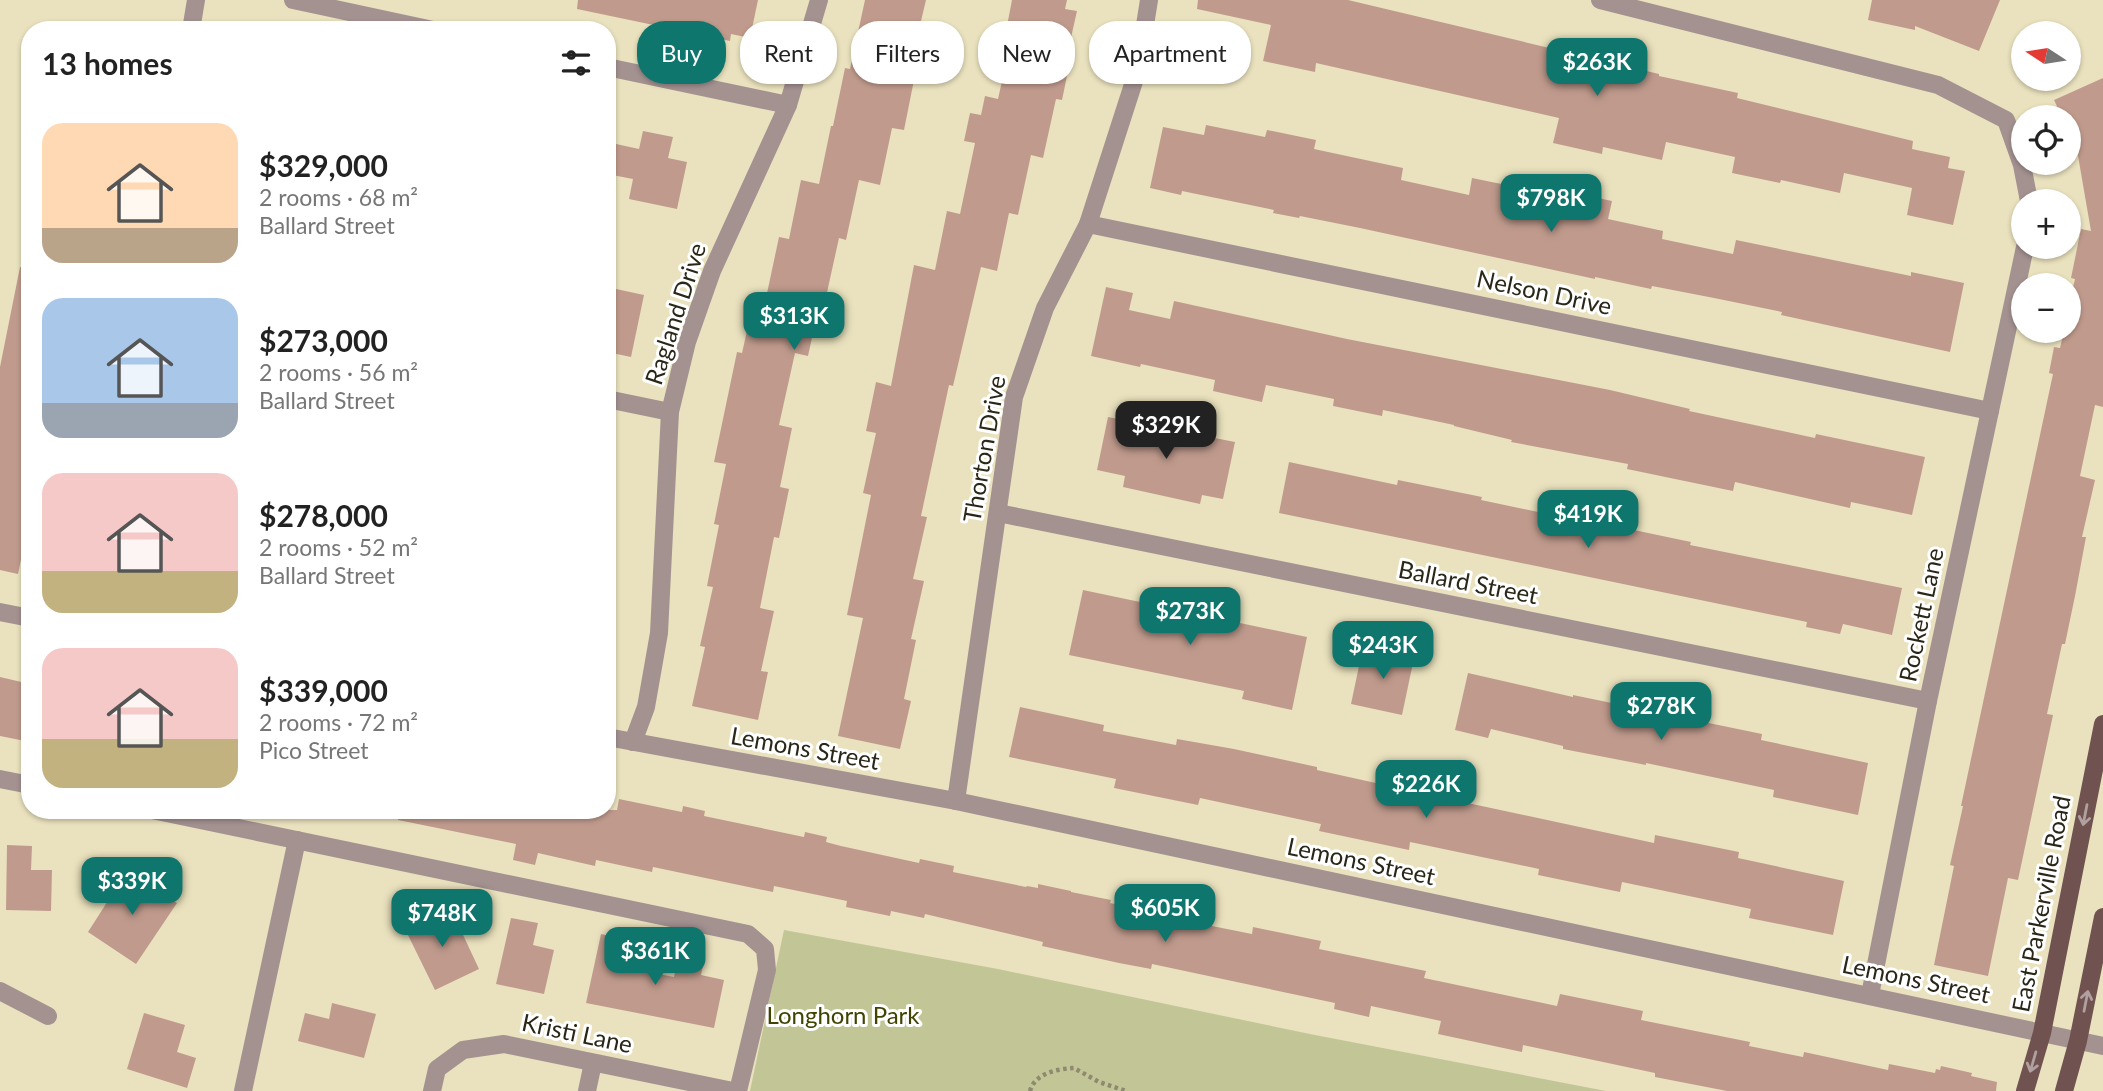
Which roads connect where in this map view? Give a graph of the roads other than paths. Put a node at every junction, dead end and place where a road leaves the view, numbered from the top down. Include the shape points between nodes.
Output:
1 (196, 0) edge
2 (293, 0) edge
3 (819, 0) edge
4 (1149, 0) edge
5 (1600, 0) edge
6 (192, 21) edge
7 (391, 21) edge
8 (616, 69) edge
9 (788, 105) junction
10 (2027, 189) edge
11 (1088, 224) junction
12 (2022, 259) edge
13 (616, 401) edge
14 (1990, 411) junction
15 (670, 412) junction
16 (998, 513) junction
17 (0, 612) edge
18 (21, 616) edge
19 (1928, 701) junction
20 (2103, 724) edge
21 (616, 739) edge
22 (633, 742) junction
23 (0, 779) edge
24 (21, 783) edge
25 (956, 801) junction
26 (196, 819) edge
27 (297, 840) junction
28 (2103, 917) edge
29 (0, 991) edge
30 (1870, 995) junction
31 (48, 1016) dead end
32 (2042, 1033) junction
33 (2078, 1041) junction
34 (2103, 1046) edge
35 (593, 1063) junction
36 (243, 1091) edge
37 (432, 1091) edge
38 (587, 1091) edge
39 (736, 1091) edge
40 (2025, 1091) edge
41 (2064, 1091) edge

1 - 6 street
2 - 7 street
3 - 9 street, Ragland Drive
4 - 11 street, Thorton Drive via 1138,69
5 - 10 street via 1938,85 2006,120
8 - 9 street
9 - 15 street, Ragland Drive via 712,271 687,342
11 - 14 street, Nelson Drive
11 - 16 street, Thorton Drive via 1045,308 1014,397
12 - 14 street, Rockett Lane
13 - 15 street
14 - 19 street, Rockett Lane
15 - 22 street, Ragland Drive via 659,633 646,707
16 - 19 street, Ballard Street
16 - 25 street, Thorton Drive
17 - 18 street
19 - 30 street, Rockett Lane
20 -> 32 main road, East Parkerville Road
21 - 22 street, Lemons Street
22 - 25 street, Lemons Street
23 - 24 street
25 - 30 street, Lemons Street
26 - 27 street
27 - 36 street
27 - 39 street via 748,934 765,949 767,970
33 -> 28 main road
29 - 31 street
30 - 32 street, Lemons Street
32 - 33 street, Lemons Street
32 -> 40 main road, East Parkerville Road
33 - 34 street, Lemons Street
33 - 41 main road
35 - 37 street, Kristi Lane via 504,1044 463,1050 437,1069
35 - 38 street
35 - 39 street, Kristi Lane

